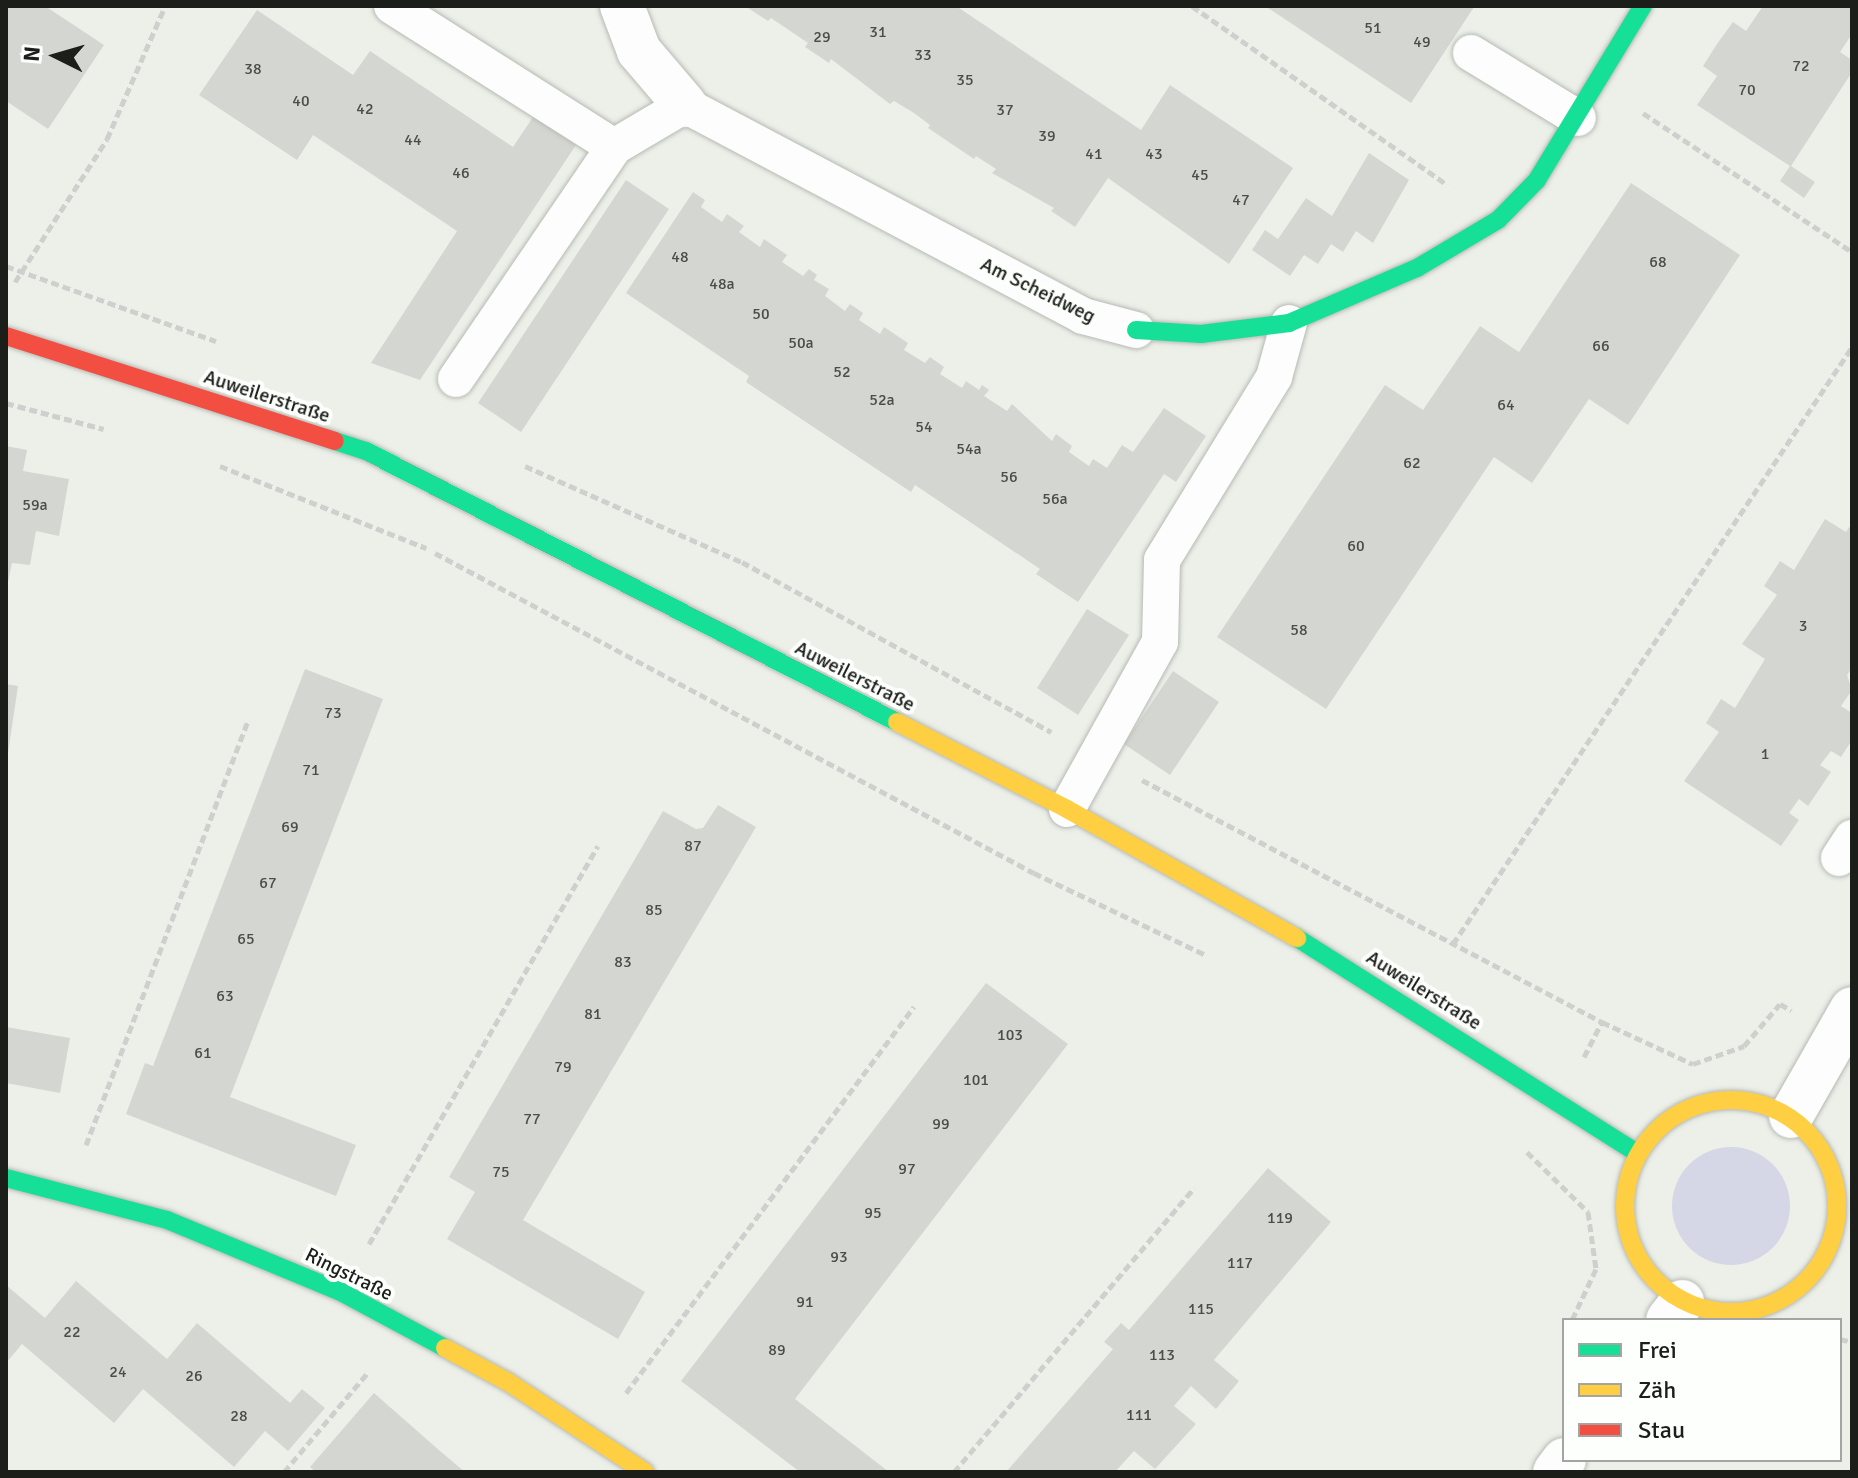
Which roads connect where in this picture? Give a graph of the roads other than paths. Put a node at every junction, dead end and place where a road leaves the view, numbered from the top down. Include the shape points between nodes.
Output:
1 (392, 6) edge
2 (622, 6) edge
3 (1641, 7) edge
4 (1471, 53) dead end
5 (685, 105) junction
6 (1578, 118) junction
7 (614, 147) junction
8 (1289, 323) junction
9 (1136, 330) joint
10 (6, 336) edge
11 (456, 379) dead end
12 (1067, 809) junction
13 (1847, 1028) edge
14 (1791, 1116) junction
15 (1637, 1153) junction
16 (6, 1178) edge
17 (1833, 1239) junction
18 (1852, 1250) edge
19 (1675, 1311) edge
20 (645, 1472) edge

1 - 7 lane
2 - 5 street, Am Scheidweg via 639,51
3 - 6 street, Am Scheidweg
4 - 6 lane
5 - 7 lane
5 - 9 lane, Am Scheidweg via 1083,316
6 - 8 street, Am Scheidweg via 1537,180 1498,220 1417,268
7 - 11 lane
8 - 9 street, Am Scheidweg via 1201,334
8 - 12 lane via 1274,377 1162,560 1160,642
10 - 12 street, Auweilerstraße via 366,451
12 - 15 street, Auweilerstraße via 1339,962
13 - 14 street
14 - 15 street via 1750,1100 1706,1101 1666,1120
14 - 17 street via 1823,1150 1838,1193
15 - 19 street via 1624,1209 1640,1263
16 - 20 street, Ringstraße via 167,1220 341,1292 594,1435
17 - 18 street
17 - 19 street via 1811,1279 1772,1306 1727,1313

